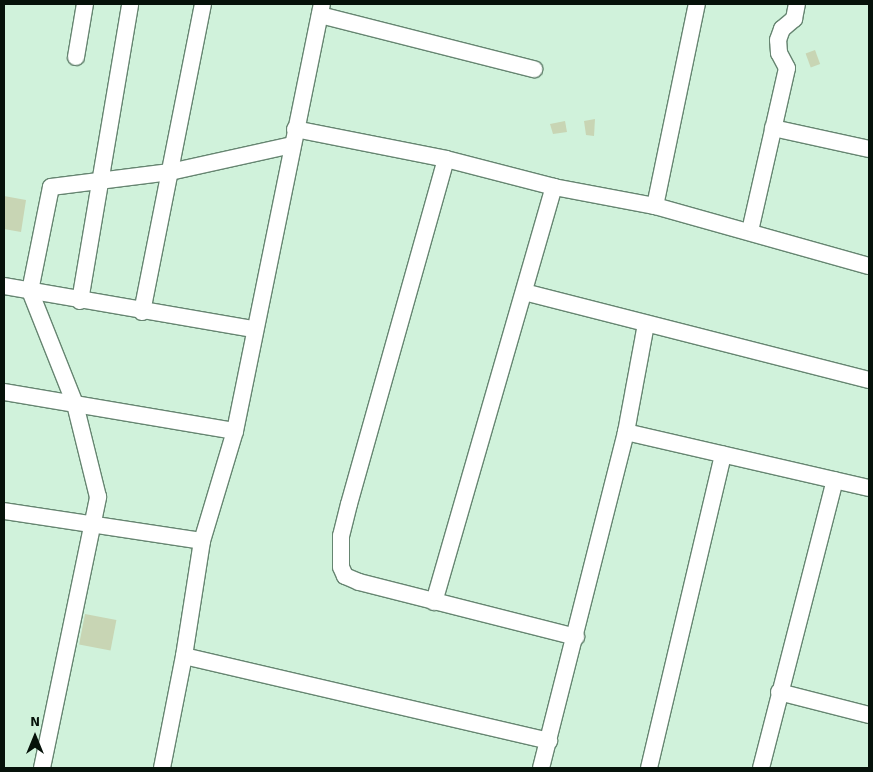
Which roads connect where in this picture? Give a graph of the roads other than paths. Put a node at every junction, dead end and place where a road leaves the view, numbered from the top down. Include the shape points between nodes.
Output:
1 (86, 4) edge
2 (130, 4) edge
3 (203, 4) edge
4 (697, 4) edge
5 (797, 4) edge
6 (321, 9) edge
7 (76, 58) dead end
8 (534, 69) dead end
9 (773, 128) junction
10 (294, 137) junction
11 (869, 149) edge
12 (446, 159) junction
13 (170, 172) junction
14 (100, 180) junction
15 (554, 187) junction
16 (655, 206) junction
17 (750, 230) junction
18 (869, 266) edge
19 (4, 286) edge
20 (30, 291) junction
21 (524, 292) junction
22 (80, 301) junction
23 (142, 312) junction
24 (646, 324) junction
25 (254, 329) junction
26 (869, 380) edge
27 (4, 392) edge
28 (75, 404) junction
29 (235, 431) junction
30 (626, 432) junction
31 (723, 455) junction
32 (835, 480) junction
33 (869, 488) edge
34 (4, 510) edge
35 (94, 523) junction
36 (202, 541) junction
37 (434, 602) junction
38 (576, 636) junction
39 (184, 656) junction
40 (780, 692) junction
41 (869, 715) edge
42 (549, 742) junction
43 (42, 768) edge
44 (163, 768) edge
45 (541, 768) edge
46 (649, 768) edge
47 (761, 768) edge

1 - 7 street
2 - 14 street
3 - 13 street
4 - 16 street
5 - 9 street via 794,19 782,29 778,40 779,53 787,68
6 - 8 street
6 - 10 street
9 - 11 street
9 - 17 street
10 - 12 street
10 - 13 street
10 - 25 street
12 - 15 street
12 - 37 street via 349,504 340,555 345,576
13 - 14 street
13 - 23 street
14 - 20 street via 51,187
14 - 22 street
15 - 16 street
15 - 21 street
16 - 17 street
17 - 18 street
19 - 20 street
20 - 22 street
20 - 28 street
21 - 24 street
21 - 37 street
22 - 23 street
23 - 25 street
24 - 26 street
24 - 30 street
25 - 29 street
27 - 28 street
28 - 29 street
28 - 35 street via 98,497
29 - 36 street
30 - 31 street
30 - 38 street
31 - 32 street
31 - 46 street
32 - 33 street
32 - 40 street
34 - 35 street
35 - 36 street
35 - 43 street
36 - 39 street
37 - 38 street
38 - 42 street
39 - 42 street
39 - 44 street
40 - 41 street
40 - 47 street
42 - 45 street

